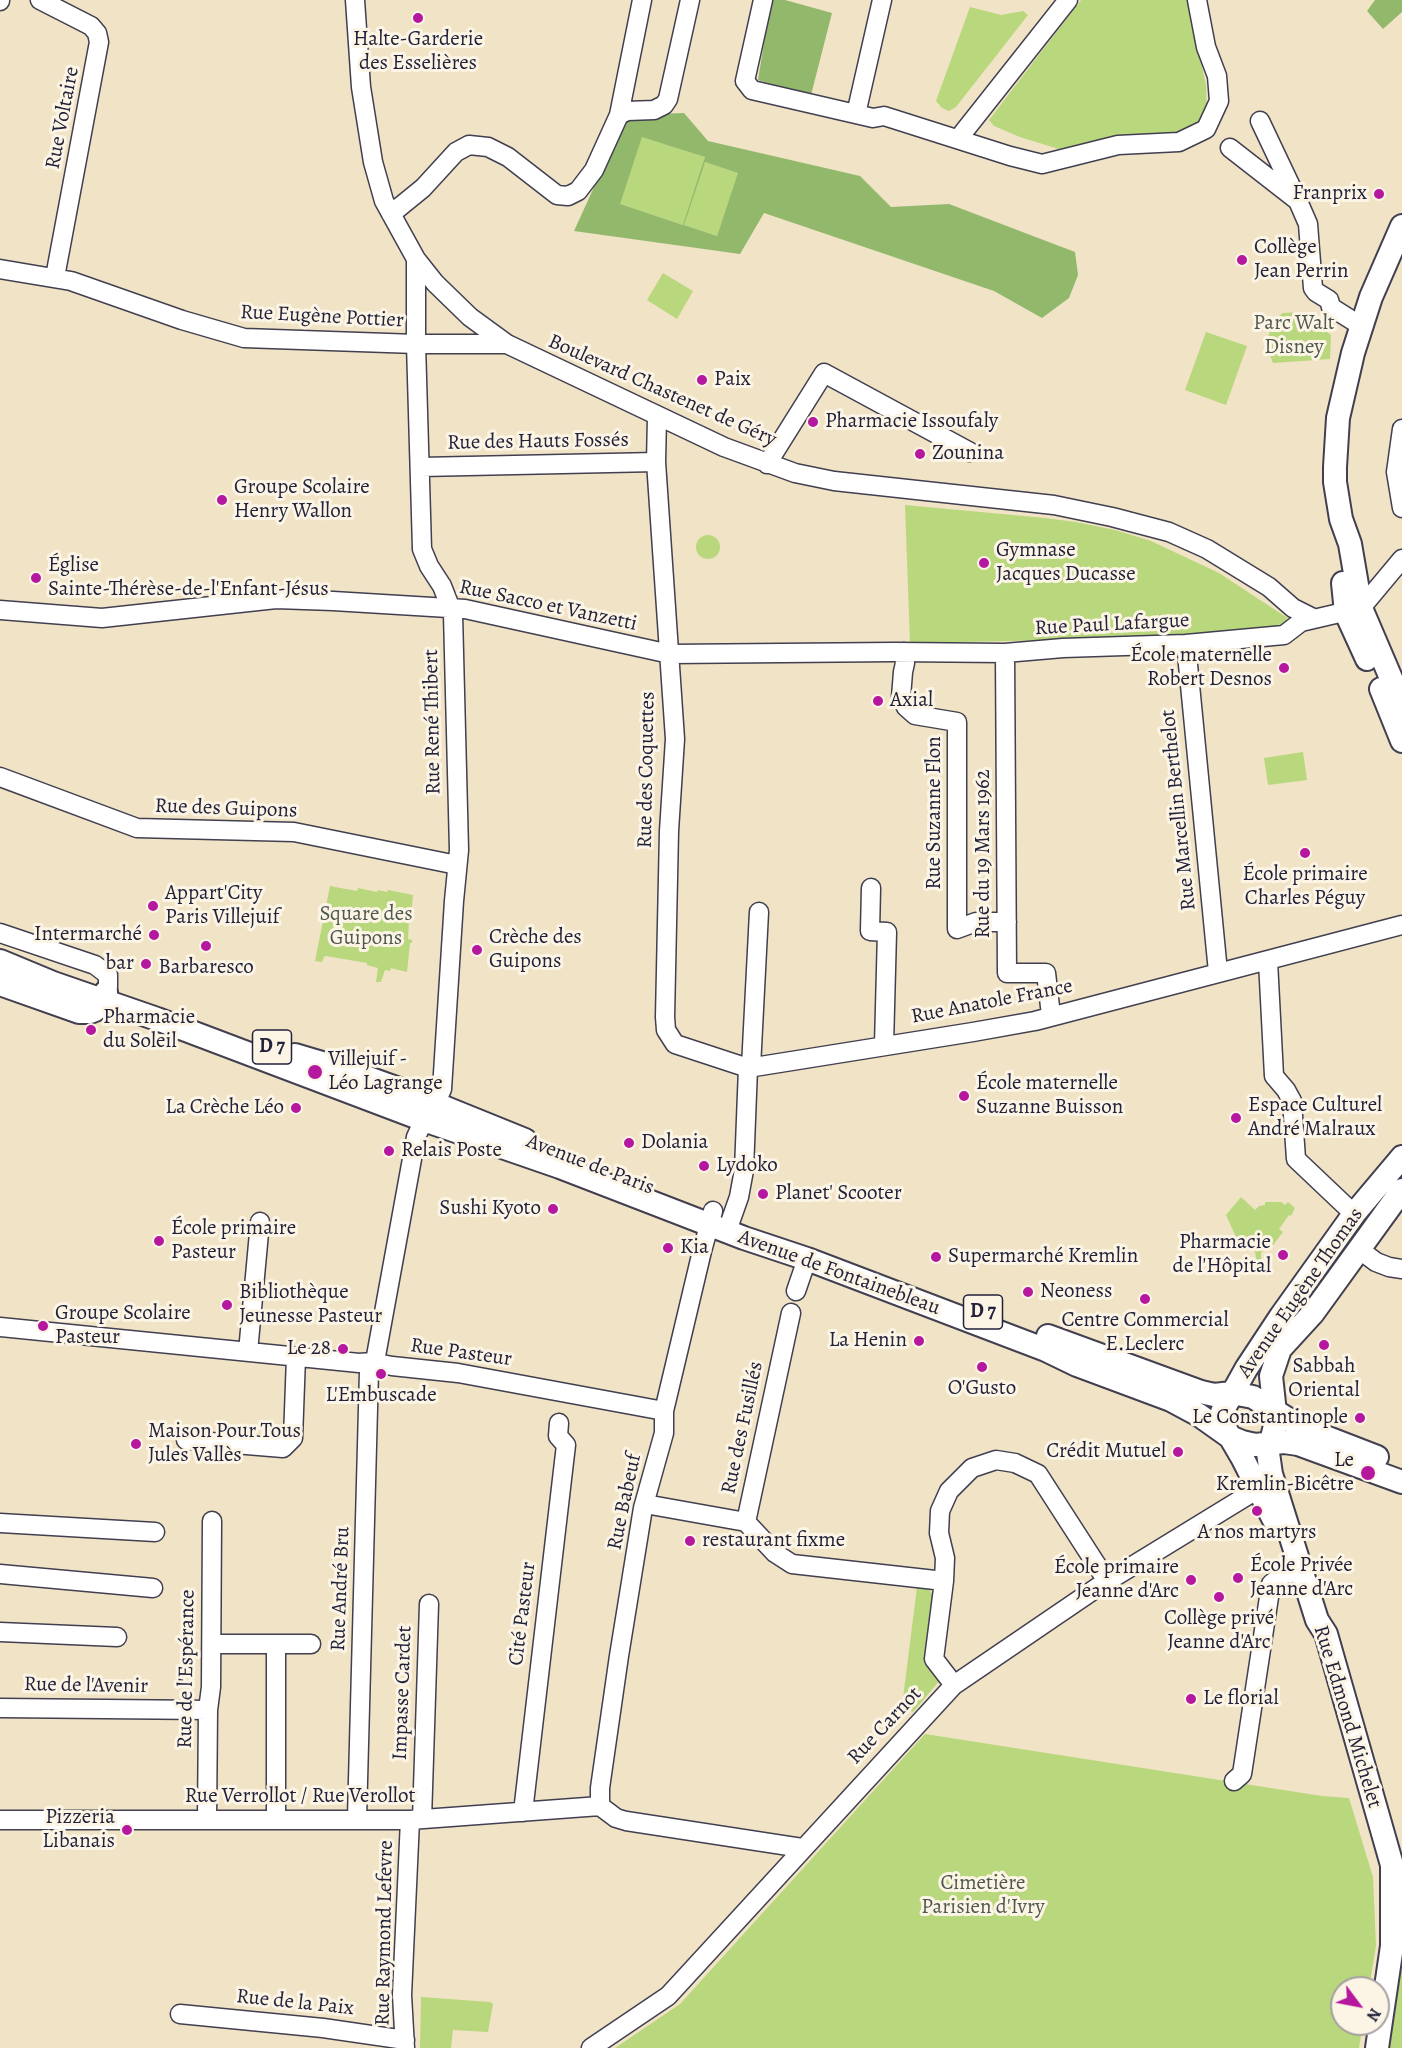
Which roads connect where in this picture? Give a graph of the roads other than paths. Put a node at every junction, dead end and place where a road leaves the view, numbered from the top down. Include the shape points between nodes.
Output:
1 (40, 0) edge
2 (356, 0) edge
3 (642, 0) edge
4 (690, 0) edge
5 (763, 0) edge
6 (882, 0) edge
7 (1068, 0) edge
8 (1197, 0) edge
9 (856, 114) junction
10 (619, 115) junction
11 (1260, 121) dead end
12 (1206, 129) junction
13 (958, 139) junction
14 (1298, 201) junction
15 (391, 214) junction
16 (1402, 226) edge
17 (416, 259) junction
18 (0, 269) edge
19 (55, 277) junction
20 (1363, 319) junction
21 (416, 344) junction
22 (507, 344) junction
23 (657, 417) junction
24 (1402, 429) edge
25 (970, 452) dead end
26 (656, 462) junction
27 (767, 464) junction
28 (421, 467) junction
29 (1402, 508) edge
30 (1402, 559) edge
31 (451, 607) junction
32 (0, 610) edge
33 (1354, 610) junction
34 (1312, 618) junction
35 (1186, 644) junction
36 (906, 652) junction
37 (1005, 653) junction
38 (670, 654) junction
39 (1402, 704) edge
40 (1402, 741) edge
41 (0, 777) edge
42 (457, 865) junction
43 (871, 888) dead end
44 (759, 912) dead end
45 (1007, 922) junction
46 (1402, 925) edge
47 (0, 933) edge
48 (0, 949) edge
49 (0, 961) edge
50 (1268, 961) junction
51 (1218, 972) junction
52 (0, 984) edge
53 (106, 994) junction
54 (1051, 1015) junction
55 (884, 1045) junction
56 (750, 1068) junction
57 (430, 1112) junction
58 (1402, 1157) edge
59 (1402, 1171) edge
60 (1402, 1190) edge
61 (1354, 1214) junction
62 (723, 1221) junction
63 (260, 1222) dead end
64 (1360, 1250) junction
65 (807, 1259) junction
66 (1402, 1269) edge
67 (1331, 1288) junction
68 (796, 1291) dead end
69 (792, 1313) dead end
70 (0, 1327) edge
71 (248, 1352) junction
72 (296, 1357) junction
73 (372, 1362) junction
74 (1232, 1393) junction
75 (1274, 1409) junction
76 (664, 1411) junction
77 (560, 1423) dead end
78 (1230, 1437) junction
79 (186, 1440) dead end
80 (1269, 1445) junction
81 (1402, 1467) edge
82 (1264, 1481) junction
83 (1402, 1482) edge
84 (645, 1504) junction
85 (212, 1521) dead end
86 (746, 1522) junction
87 (0, 1523) edge
88 (155, 1532) dead end
89 (1298, 1572) junction
90 (0, 1574) edge
91 (944, 1581) junction
92 (1107, 1581) junction
93 (153, 1588) dead end
94 (429, 1604) dead end
95 (0, 1632) edge
96 (117, 1637) dead end
97 (212, 1644) junction
98 (310, 1644) dead end
99 (276, 1645) junction
100 (954, 1685) junction
101 (0, 1708) edge
102 (208, 1710) junction
103 (1234, 1781) dead end
104 (600, 1806) junction
105 (523, 1812) junction
106 (357, 1818) junction
107 (207, 1819) junction
108 (276, 1819) junction
109 (0, 1820) edge
110 (416, 1820) junction
111 (802, 1848) junction
112 (180, 2014) dead end
113 (405, 2044) edge
114 (591, 2048) edge
115 (1377, 2048) edge

1 - 19 street, Rue Voltaire via 91,26 99,42
2 - 15 street, Boulevard Chastenet de Géry via 361,87 373,162
3 - 10 street
4 - 10 street via 668,99 654,110
5 - 9 street via 745,81 752,90
6 - 9 street
7 - 13 street
8 - 12 street via 1219,101
9 - 13 street via 884,116
10 - 15 street via 594,170 578,191 568,196 557,195 508,157 488,147 470,145 456,152 423,188
11 - 14 street
12 - 13 street via 1179,142 1119,145 1042,164
12 - 14 street
14 - 20 street via 1308,224 1313,288 1329,300 1336,298
15 - 17 street, Boulevard Chastenet de Géry
16 - 20 main road
17 - 21 street, Rue René Thibert
17 - 22 street, Boulevard Chastenet de Géry via 454,303
18 - 19 street, Rue Eugène Pottier
19 - 21 street, Rue Eugène Pottier via 244,338
20 - 33 main road via 1336,433 1335,482 1341,519 1338,544
21 - 22 street, Rue Eugène Pottier
21 - 28 street, Rue René Thibert
22 - 23 street, Boulevard Chastenet de Géry
23 - 26 street, Rue des Coquettes
23 - 27 street, Boulevard Chastenet de Géry
24 - 29 street via 1396,472
25 - 27 street via 824,373
26 - 28 street, Rue des Hauts Fossés
26 - 38 street, Rue des Coquettes
27 - 34 street, Boulevard Chastenet de Géry via 834,481 1054,505 1155,527 1207,549
28 - 31 street, Rue René Thibert via 422,549
30 - 33 street
31 - 32 street, Rue Sacco et Vanzetti via 276,599 89,618
31 - 38 street, Rue Sacco et Vanzetti
31 - 42 street, Rue René Thibert
33 - 34 street
33 - 39 main road
33 - 40 main road
34 - 35 street, Rue Paul Lafargue via 1284,635
35 - 37 street, Rue Paul Lafargue
35 - 51 street, Rue Marcellin Berthelot
36 - 37 street, Rue Paul Lafargue
36 - 38 street, Rue Sacco et Vanzetti
36 - 45 street, Rue Suzanne Flon via 901,697 906,707 915,715 957,722 957,929 976,921
37 - 45 street, Rue du 19 Mars 1962
38 - 56 street, Rue des Coquettes via 675,739 668,842 666,1030 675,1044
41 - 42 street, Rue des Guipons via 137,828 294,832
42 - 57 street, Rue René Thibert via 444,1078
43 - 55 street via 870,931 887,932
44 - 56 street
45 - 54 street, Rue du 19 Mars 1962 via 1007,974 1046,973
46 - 50 street, Rue Anatole France
47 - 53 street via 95,965 108,975
48 - 53 main road, Avenue de Paris / D 7
49 - 53 main road, Avenue de Paris / D 7 via 53,983
50 - 51 street, Rue Anatole France
50 - 61 street via 1274,1076 1292,1101 1296,1159
51 - 54 street, Rue Anatole France
52 - 53 main road via 79,1012 90,1012
53 - 57 main road, Avenue de Paris / D 7 via 199,1035
54 - 55 street, Rue Anatole France
55 - 56 street, Rue Anatole France
56 - 62 street via 740,1197
57 - 62 main road, Avenue de Paris / D 7 via 564,1155
57 - 73 street, Rue André Bru via 416,1137
58 - 61 main road, Avenue Eugène Thomas
59 - 64 main road via 1372,1210
60 - 64 main road, Avenue Eugène Thomas
61 - 67 main road via 1353,1242 1333,1273
61 - 74 main road, Avenue Eugène Thomas
62 - 65 main road, Avenue de Fontainebleau / D 7
62 - 74 main road, Avenue de Fontainebleau / D 7 via 1201,1392
62 - 76 street, Rue Babeuf
63 - 71 street
64 - 66 street via 1376,1262
64 - 67 main road, Avenue Eugène Thomas
65 - 68 street
65 - 78 main road, Avenue de Fontainebleau / D 7 via 1171,1400
67 - 75 main road, Avenue Eugène Thomas via 1280,1349 1271,1376
69 - 86 street, Rue des Fusillés
70 - 71 street, Rue Pasteur
71 - 72 street, Rue Pasteur
72 - 73 street, Rue Pasteur
72 - 79 street via 293,1437 283,1448
73 - 76 street, Rue Pasteur via 458,1373
73 - 106 street, Rue André Bru
74 - 75 main road, Avenue de Fontainebleau / D 7 via 1253,1396
74 - 78 main road, Avenue Eugène Thomas via 1221,1418
75 - 80 main road, Rue Edmond Michelet via 1276,1422
75 - 81 main road, Avenue de Fontainebleau / D 7 via 1302,1428
76 - 84 street, Rue Babeuf via 664,1432
77 - 105 street, Cité Pasteur via 558,1436 566,1445
78 - 80 main road, Avenue de Fontainebleau / D 7
78 - 82 main road, Rue Edmond Michelet
80 - 82 main road, Rue Edmond Michelet
80 - 83 main road, Avenue de Fontainebleau / D 7 via 1298,1444
82 - 89 main road, Rue Edmond Michelet
82 - 92 street, Rue Carnot
84 - 86 street, Rue des Fusillés
84 - 104 street, Rue Babeuf via 619,1656
85 - 97 street, Rue de l'Espérance
86 - 91 street via 770,1548 792,1564
87 - 88 street
89 - 103 street via 1284,1574 1271,1584 1242,1774
89 - 115 main road, Rue Edmond Michelet via 1326,1634 1392,1865 1392,1946
90 - 93 street
91 - 92 street via 940,1511 959,1479 972,1468 996,1460 1015,1463 1038,1474
91 - 100 street via 934,1659
92 - 100 street, Rue Carnot
94 - 110 street, Impasse Cardet
95 - 96 street
97 - 99 street
97 - 102 street, Rue de l'Espérance
98 - 99 street
99 - 108 street
100 - 111 street, Rue Carnot
101 - 102 street, Rue de l'Avenir
102 - 107 street, Rue de l'Espérance
104 - 105 street, Rue Verrollot / Rue Verollot
104 - 111 street via 626,1821
105 - 110 street, Rue Verrollot / Rue Verollot
106 - 108 street, Rue Verrollot / Rue Verollot
106 - 110 street, Rue Verrollot / Rue Verollot
107 - 108 street, Rue Verrollot / Rue Verollot
107 - 109 street, Rue Verrollot / Rue Verollot
110 - 113 street, Rue Raymond Lefevre via 402,1995
111 - 114 street, Rue Carnot via 668,1996
112 - 113 street, Rue de la Paix via 323,2028

